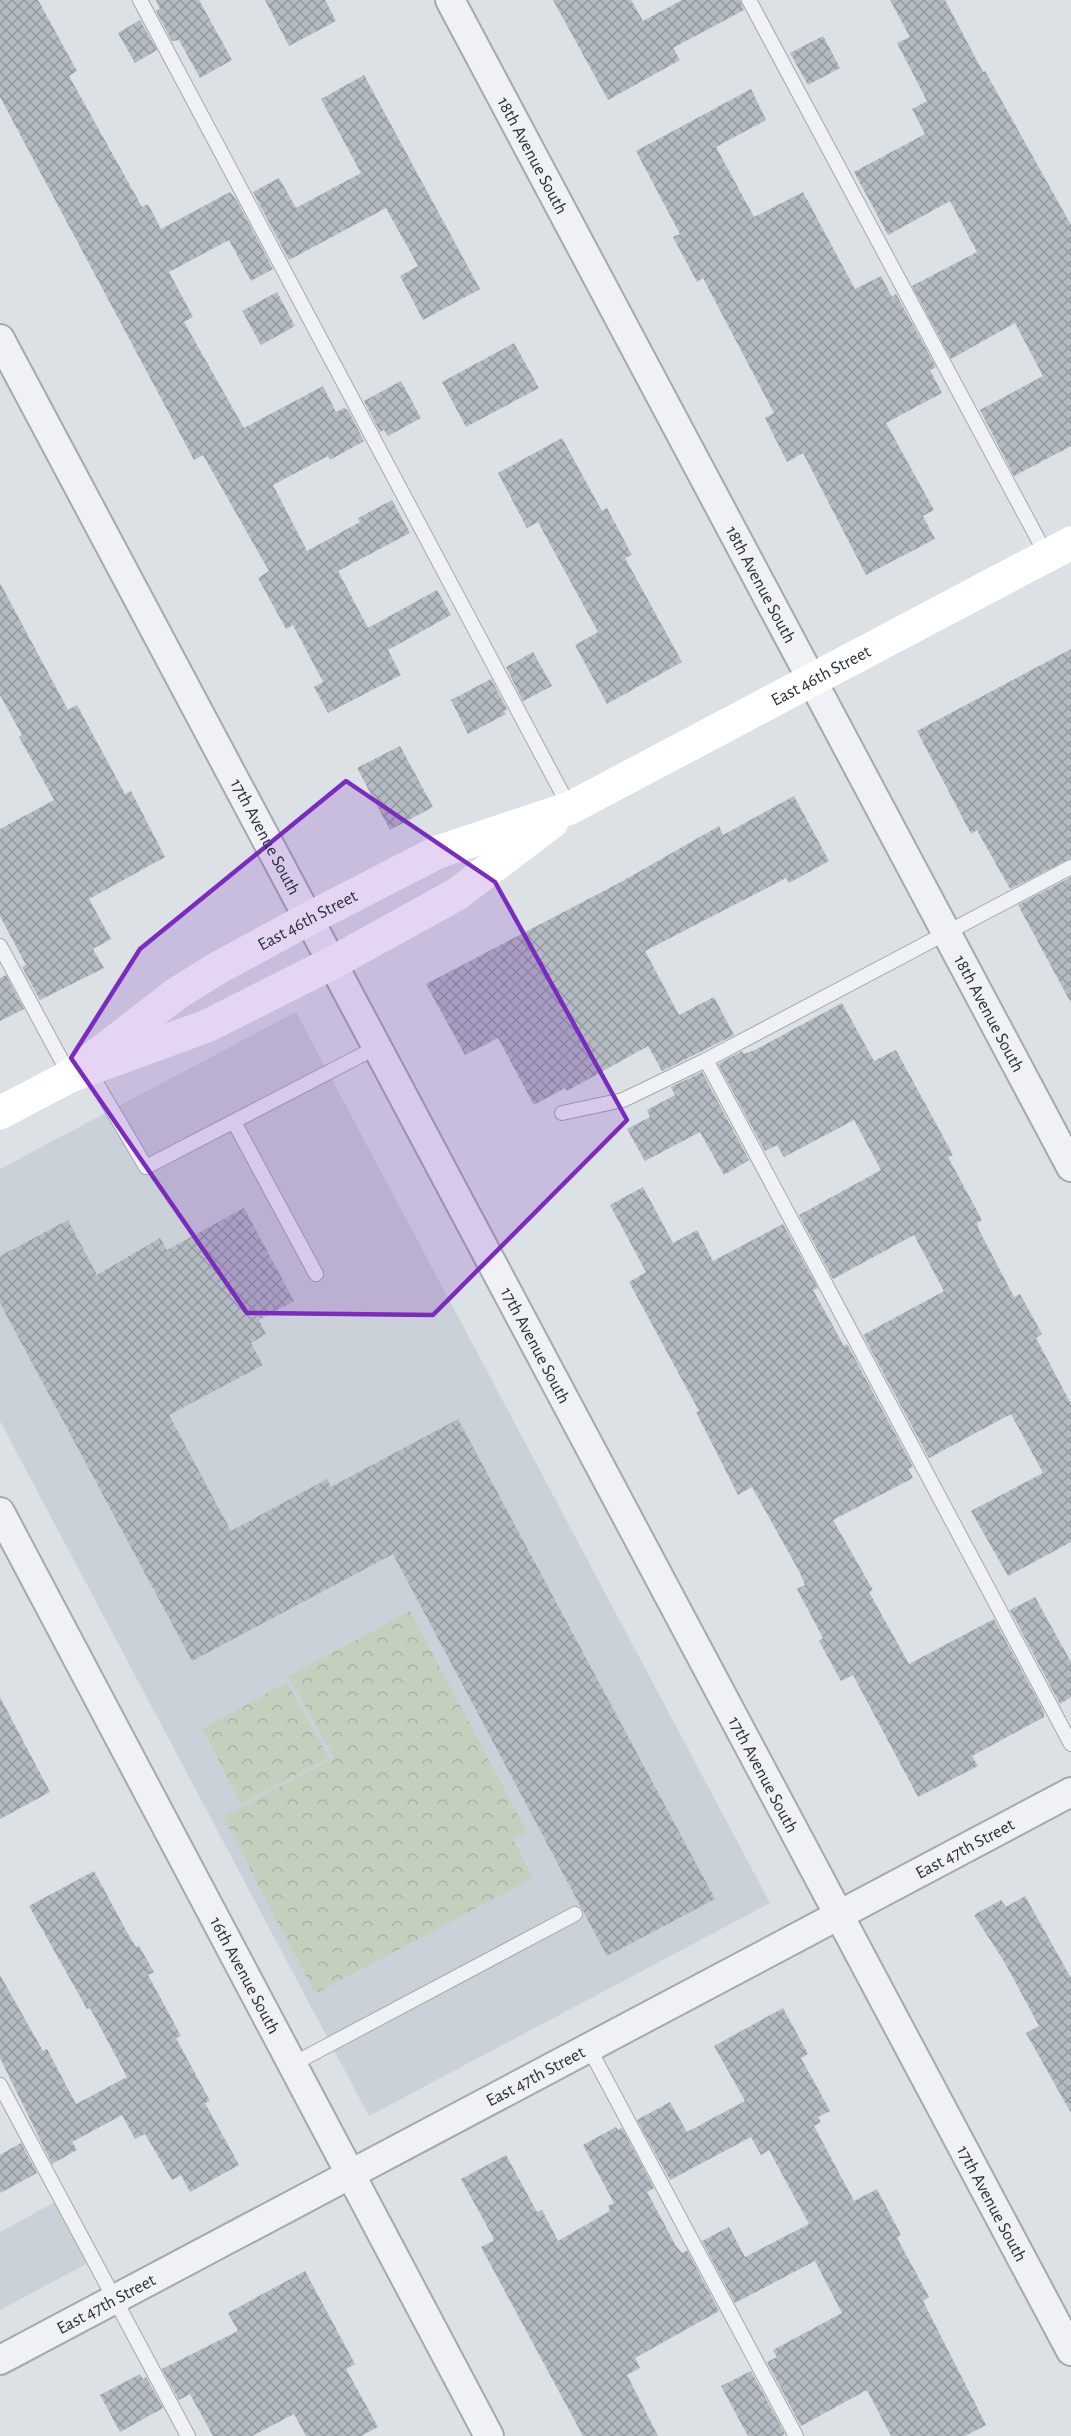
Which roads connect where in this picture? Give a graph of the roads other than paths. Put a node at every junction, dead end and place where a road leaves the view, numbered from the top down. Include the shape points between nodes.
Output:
1 (140, 0) edge
2 (450, 0) edge
3 (749, 0) edge
4 (0, 339) edge
5 (1059, 550) edge
6 (813, 681) junction
7 (570, 808) junction
8 (1071, 867) edge
9 (310, 918) junction
10 (946, 933) junction
11 (0, 946) edge
12 (334, 962) junction
13 (379, 1046) junction
14 (706, 1060) junction
15 (79, 1073) junction
16 (0, 1113) edge
17 (562, 1113) dead end
18 (234, 1122) junction
19 (1071, 1167) edge
20 (316, 1274) dead end
21 (0, 1512) edge
22 (1071, 1744) edge
23 (1071, 1792) edge
24 (575, 1914) dead end
25 (838, 1916) junction
26 (589, 2048) junction
27 (293, 2064) junction
28 (0, 2085) edge
29 (351, 2174) junction
30 (116, 2299) junction
31 (1071, 2351) edge
32 (0, 2360) edge
33 (188, 2436) edge
34 (489, 2436) edge
35 (796, 2436) edge

1 - 7 lane
2 - 6 street, 18th Avenue South
3 - 5 lane
4 - 9 street, 17th Avenue South
5 - 6 main road, East 46th Street
6 - 7 main road, East 46th Street
6 - 10 street, 18th Avenue South
7 - 9 main road, East 46th Street via 438,852
7 - 12 main road, East 46th Street via 457,894
8 - 10 lane
9 - 12 street, 17th Avenue South
9 - 15 main road, East 46th Street via 199,979
10 - 14 lane
10 - 19 street, 18th Avenue South
11 - 15 lane
12 - 13 street, 17th Avenue South
12 - 15 main road, East 46th Street via 207,1026
13 - 18 lane
13 - 25 street, 17th Avenue South
14 - 17 lane via 622,1100
14 - 22 lane
15 - 16 main road, East 46th Street
15 - 18 lane via 146,1167
18 - 20 lane
21 - 27 street, 16th Avenue South
23 - 25 street, East 47th Street
24 - 27 lane
25 - 26 street, East 47th Street
25 - 31 street, 17th Avenue South
26 - 29 street, East 47th Street
26 - 35 lane
27 - 29 street, 16th Avenue South
28 - 30 lane
29 - 30 street, East 47th Street
29 - 34 street, 16th Avenue South
30 - 32 street, East 47th Street
30 - 33 lane

